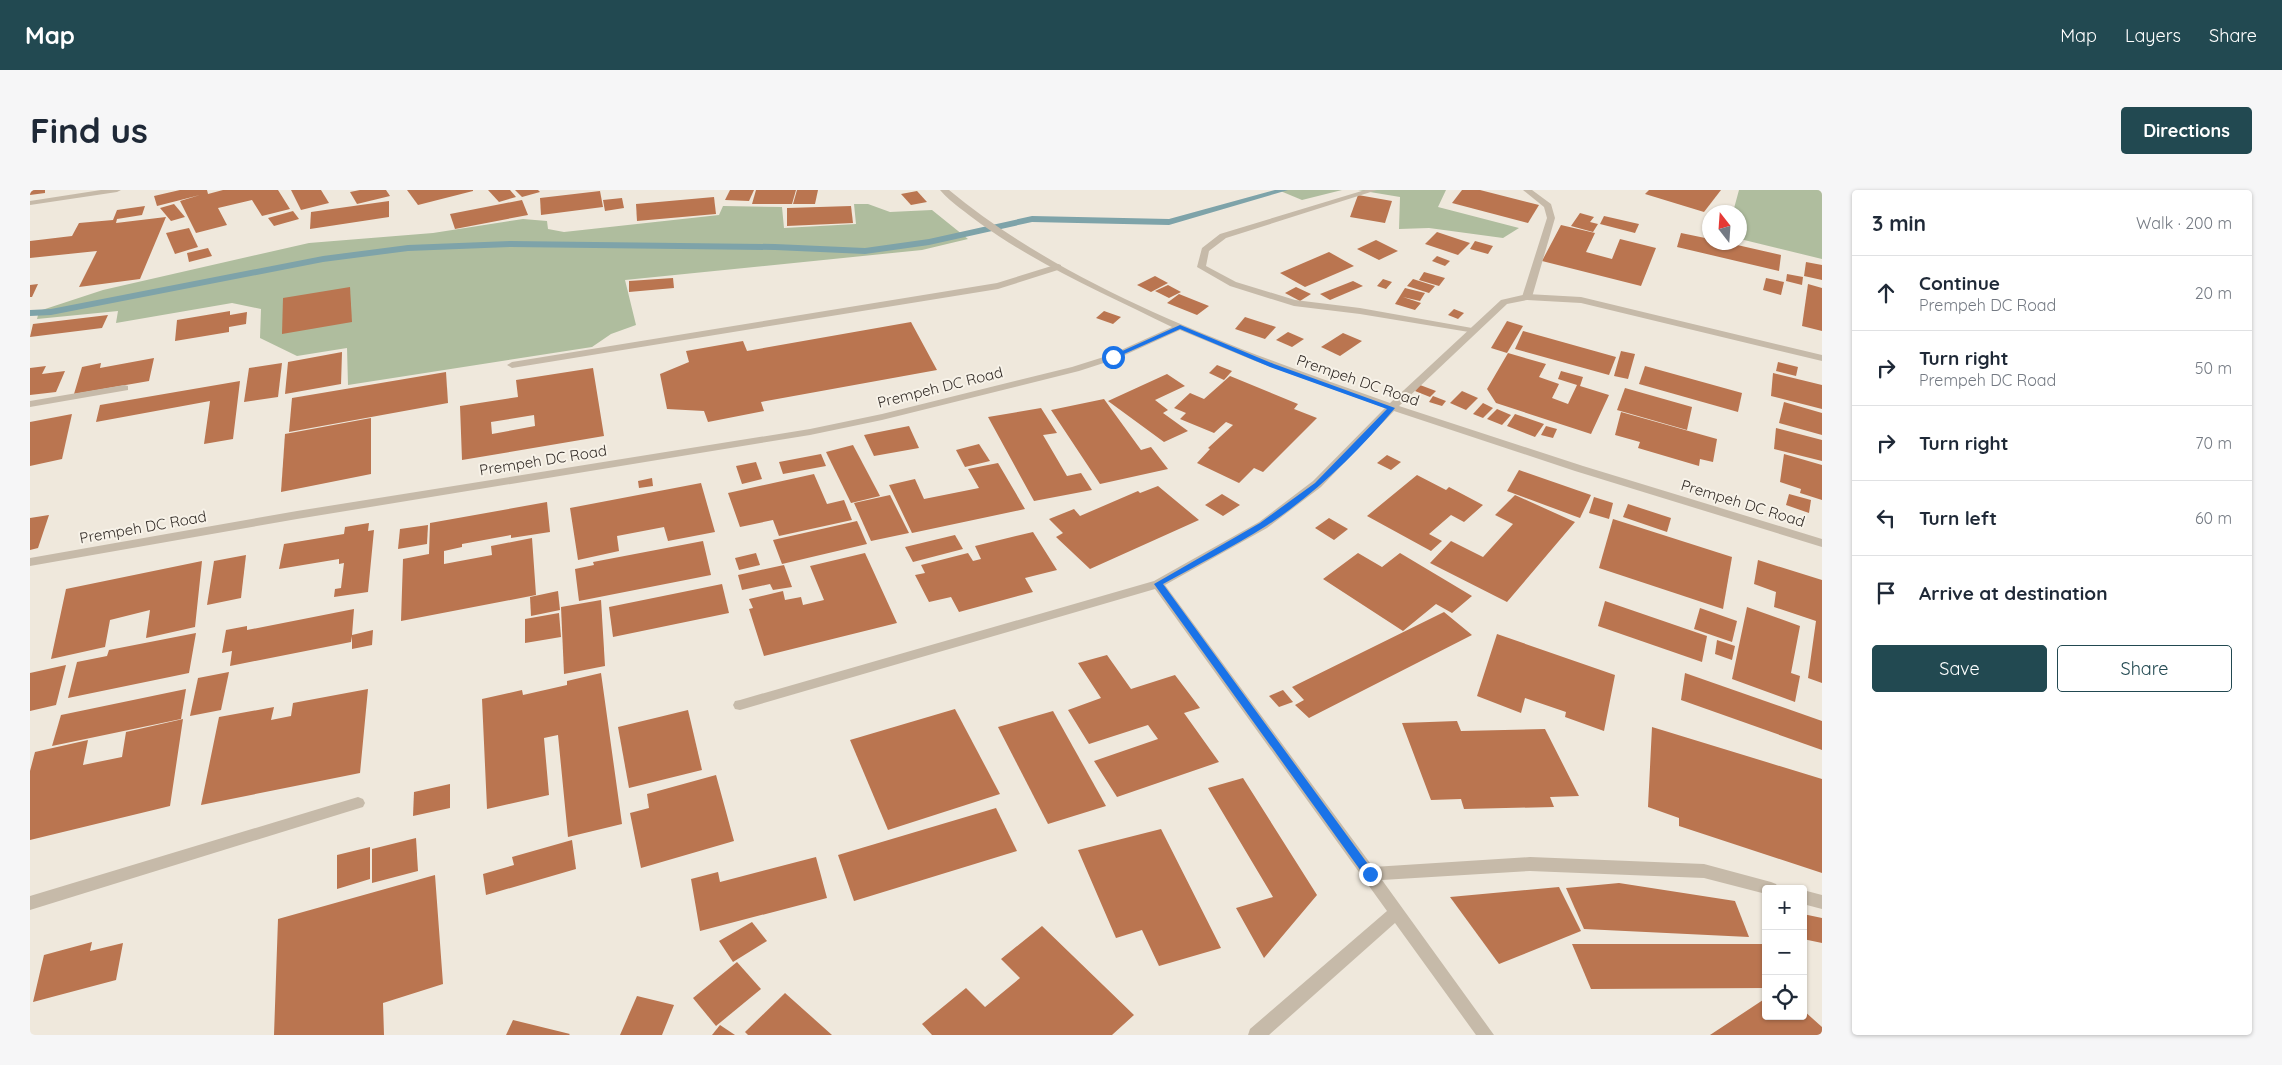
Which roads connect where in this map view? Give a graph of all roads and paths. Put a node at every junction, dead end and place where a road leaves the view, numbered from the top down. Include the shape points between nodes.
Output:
1 (117, 190) edge
2 (944, 190) edge
3 (1373, 190) edge
4 (1526, 190) edge
5 (30, 203) edge
6 (1058, 267) junction
7 (1527, 297) junction
8 (1180, 327) junction
9 (1472, 331) junction
10 (1822, 358) edge
11 (512, 365) dead end
12 (124, 388) dead end
13 (30, 404) edge
14 (1391, 408) junction
15 (1822, 543) edge
16 (30, 562) edge
17 (1158, 584) junction
18 (740, 706) dead end
19 (358, 803) dead end
20 (1370, 874) junction
21 (1762, 887) edge
22 (1807, 898) edge
23 (1822, 902) edge
24 (30, 903) edge
25 (1397, 912) junction
26 (1256, 1035) edge
27 (1486, 1035) edge

1 - 5 street
2 - 6 street via 999,233
3 - 9 street via 1223,236 1205,250 1201,267 1233,284 1294,303
4 - 7 street via 1548,206 1551,218
6 - 8 street
6 - 11 street via 988,288
7 - 9 street via 1504,302
7 - 10 street via 1581,300
8 - 14 street, Prempeh DC Road via 1272,366
8 - 16 street, Prempeh DC Road via 1113,357 1075,369 810,432
9 - 14 street
12 - 13 street
14 - 15 street, Prempeh DC Road
14 - 17 street via 1317,484 1289,506 1263,525
17 - 18 street
17 - 20 street
19 - 24 street
20 - 21 street via 1530,864 1704,871
20 - 25 street
22 - 23 street
25 - 26 street
25 - 27 street

